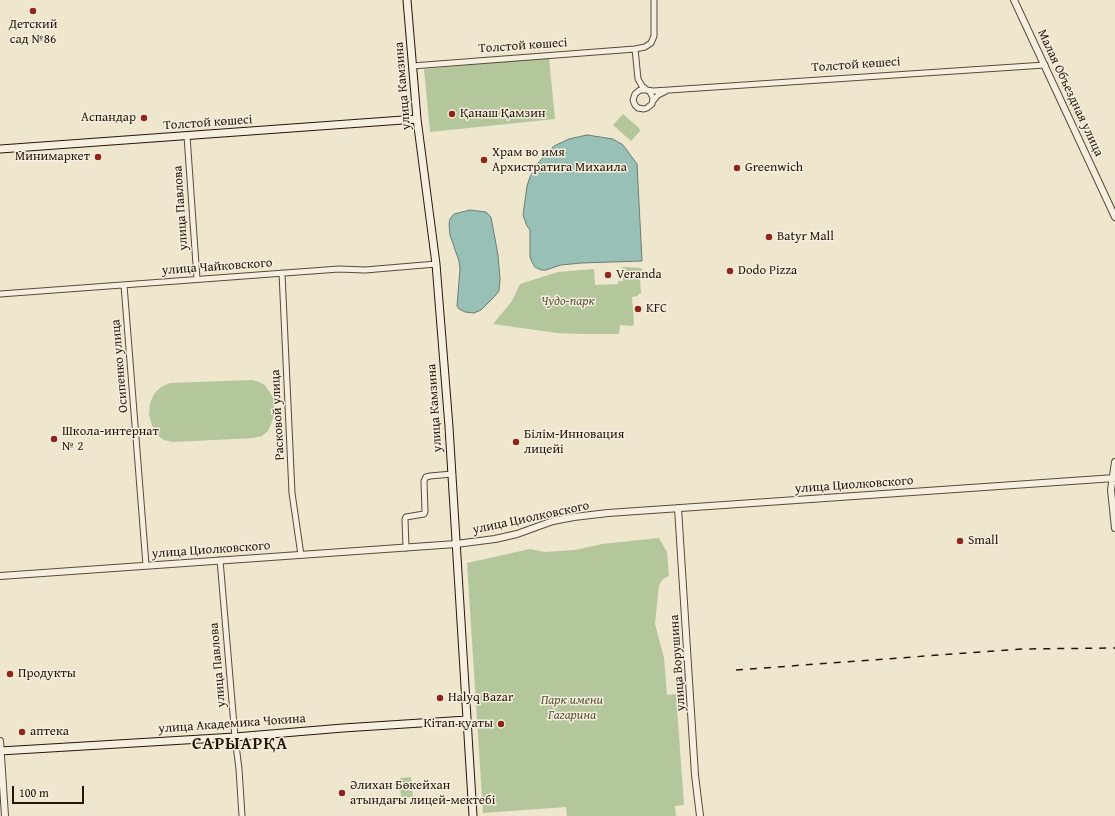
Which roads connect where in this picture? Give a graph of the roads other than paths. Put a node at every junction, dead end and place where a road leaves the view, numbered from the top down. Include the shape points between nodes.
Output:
1 (407, 0) edge
2 (654, 0) edge
3 (1014, 0) edge
4 (635, 49) junction
5 (1045, 65) junction
6 (412, 66) junction
7 (638, 79) junction
8 (647, 90) junction
9 (669, 90) junction
10 (635, 94) junction
11 (653, 101) junction
12 (417, 119) junction
13 (187, 136) junction
14 (0, 149) edge
15 (1115, 217) edge
16 (436, 264) junction
17 (282, 273) junction
18 (197, 279) junction
19 (124, 285) junction
20 (0, 294) edge
21 (1115, 462) edge
22 (452, 474) junction
23 (1114, 478) edge
24 (678, 508) junction
25 (1115, 528) edge
26 (456, 544) junction
27 (406, 548) junction
28 (300, 555) junction
29 (220, 560) junction
30 (146, 565) junction
31 (0, 576) edge
32 (467, 720) junction
33 (235, 737) junction
34 (0, 741) edge
35 (0, 751) edge
36 (5, 816) edge
37 (242, 816) edge
38 (473, 816) edge
39 (700, 816) edge

1 - 6 main road, улица Камзина
2 - 4 street via 654,36 651,43
3 - 5 street, Малая Объездная улица
4 - 6 street, Толстой көшесі
4 - 7 street
5 - 9 street, Толстой көшесі
5 - 15 street, Малая Объездная улица
6 - 12 main road, улица Камзина
7 - 8 street
7 - 10 street
8 - 9 street, Толстой көшесі
8 - 10 street via 640,90
8 - 11 street
9 - 11 street via 658,95
10 - 11 street via 634,103 638,108 647,108
12 - 13 main road, Толстой көшесі
12 - 16 main road, улица Камзина
13 - 14 main road, Толстой көшесі
13 - 18 street, улица Павлова
16 - 17 street, улица Чайковского
16 - 22 main road, улица Камзина
17 - 18 street, улица Чайковского
17 - 28 street, Расковой улица via 292,493
18 - 19 street, улица Чайковского
19 - 20 street, улица Чайковского
19 - 30 street, Осипенко улица
21 - 23 street
22 - 26 main road, улица Камзина
22 - 27 street via 430,476 424,481 425,512 405,519
23 - 24 street, улица Циолковского
23 - 25 street via 1111,490
24 - 26 street, улица Циолковского via 574,517 553,521 495,540
24 - 39 street, улица Ворушина via 695,775
26 - 27 street, улица Циолковского
26 - 32 main road, улица Камзина
27 - 28 street, улица Циолковского
28 - 29 street, улица Циолковского
29 - 30 street, улица Циолковского
29 - 33 street, улица Павлова
30 - 31 street, улица Циолковского
32 - 33 main road, улица Академика Чокина
32 - 38 main road, улица Камзина
33 - 35 main road, улица Академика Чокина
33 - 37 street, улица Павлова
34 - 35 street
35 - 36 street

